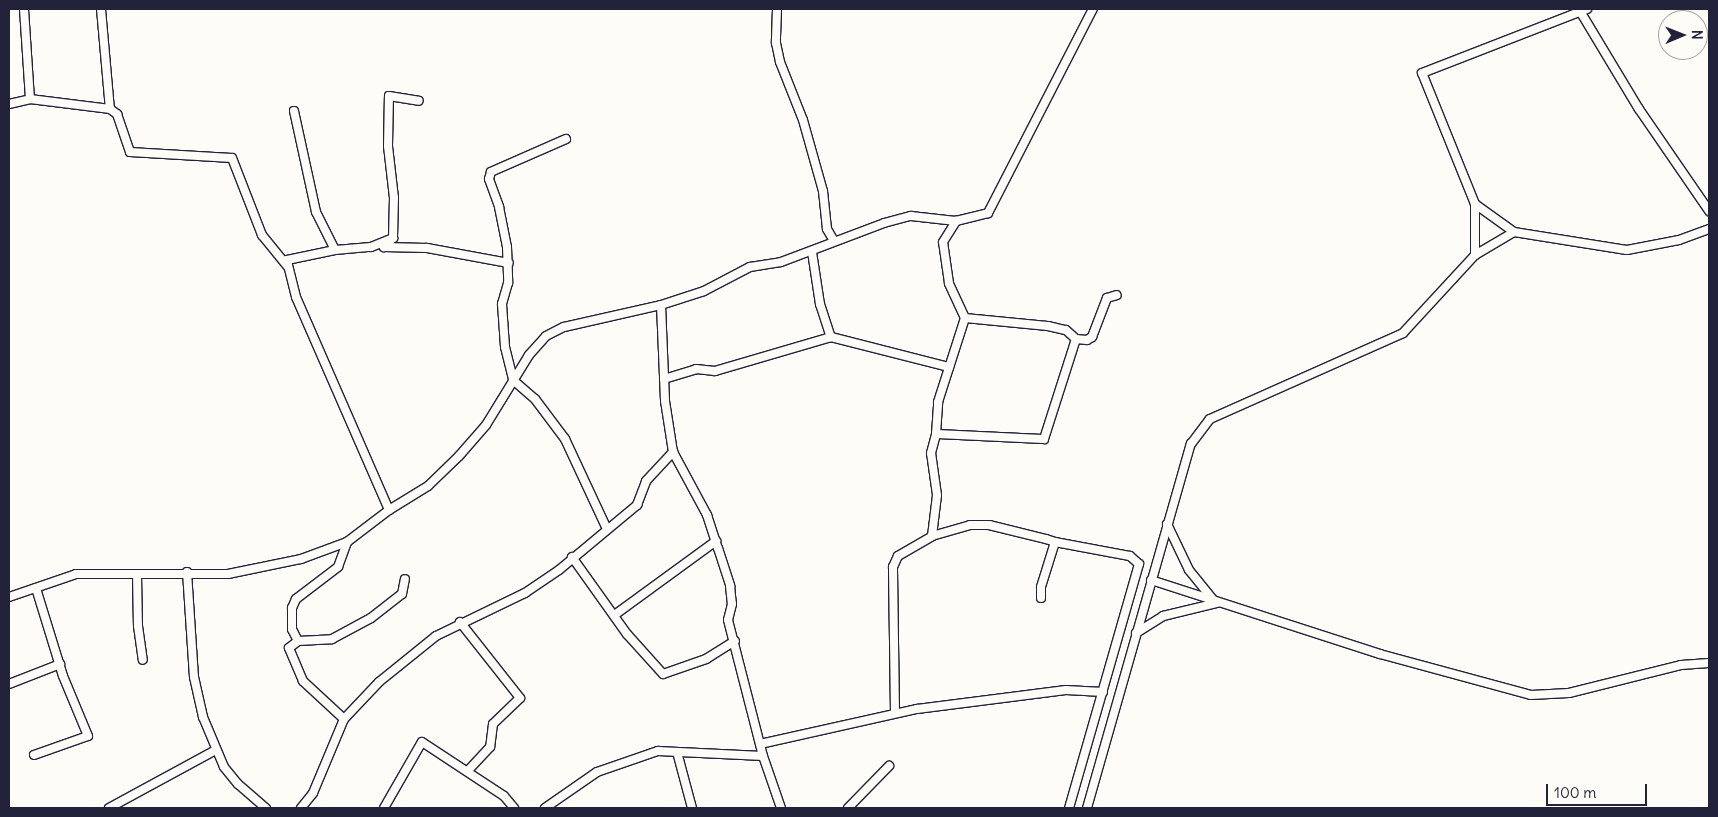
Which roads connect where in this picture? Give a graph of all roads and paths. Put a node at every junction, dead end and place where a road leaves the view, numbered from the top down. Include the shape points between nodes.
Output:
1 (24, 9) edge
2 (101, 9) edge
3 (777, 9) edge
4 (1092, 9) edge
5 (1583, 10) edge
6 (30, 100) junction
7 (418, 100) dead end
8 (9, 104) edge
9 (110, 109) junction
10 (294, 111) dead end
11 (566, 139) dead end
12 (1475, 204) junction
13 (1709, 211) edge
14 (956, 221) junction
15 (1709, 229) edge
16 (1514, 232) junction
17 (393, 238) junction
18 (834, 241) junction
19 (335, 250) junction
20 (812, 252) junction
21 (1475, 256) junction
22 (509, 263) junction
23 (288, 268) junction
24 (1117, 295) dead end
25 (661, 305) junction
26 (965, 318) junction
27 (831, 337) junction
28 (1076, 339) junction
29 (949, 367) junction
30 (664, 379) junction
31 (513, 380) junction
32 (936, 434) junction
33 (673, 452) junction
34 (389, 510) junction
35 (1167, 524) junction
36 (607, 529) junction
37 (932, 536) junction
38 (716, 541) junction
39 (347, 542) junction
40 (1055, 542) junction
41 (572, 557) junction
42 (187, 572) junction
43 (137, 574) junction
44 (404, 579) dead end
45 (1151, 580) junction
46 (36, 588) junction
47 (9, 597) edge
48 (1041, 598) dead end
49 (1217, 602) junction
50 (616, 614) junction
51 (460, 622) junction
52 (1136, 633) junction
53 (298, 641) junction
54 (735, 641) junction
55 (143, 660) dead end
56 (1709, 662) edge
57 (60, 664) junction
58 (9, 684) edge
59 (1103, 692) junction
60 (895, 713) junction
61 (344, 719) junction
62 (760, 744) junction
63 (216, 750) junction
64 (677, 752) junction
65 (34, 755) dead end
66 (763, 756) junction
67 (889, 766) dead end
68 (468, 771) junction
69 (109, 808) edge
70 (266, 808) edge
71 (301, 808) edge
72 (384, 808) edge
73 (514, 808) edge
74 (545, 808) edge
75 (692, 808) edge
76 (781, 808) edge
77 (848, 808) edge
78 (1068, 808) edge
79 (1087, 808) edge

1 - 6 street
2 - 9 street
3 - 18 street via 776,43 780,62 806,128 823,191 827,229
4 - 14 street via 988,213
5 - 12 street via 1422,73
5 - 13 street via 1639,109
6 - 8 street
6 - 9 street
7 - 17 street via 388,96
9 - 23 street via 117,114 130,152 232,158 262,235
10 - 19 street via 316,212
11 - 22 street via 491,172 489,178 499,207
12 - 16 street
12 - 21 street
14 - 18 street via 911,216
14 - 26 street via 943,242 949,283
15 - 16 street via 1678,240 1627,250
16 - 21 street
17 - 19 street via 385,238 371,247
17 - 22 street via 384,247 427,248
18 - 20 street
19 - 23 street via 287,260
20 - 25 street via 750,267 704,291
20 - 27 street via 820,304
21 - 35 street via 1404,333 1210,419 1191,444
22 - 31 street via 502,304
23 - 34 street via 296,297 332,384
24 - 28 street via 1107,298 1092,337
25 - 30 street
25 - 31 street via 564,327 552,333 528,355
26 - 28 street via 1048,326 1066,330
26 - 29 street
27 - 29 street
27 - 30 street via 715,371 696,369
28 - 32 street via 1044,439
29 - 32 street via 938,402
30 - 33 street
31 - 34 street via 486,425 459,456 428,486
31 - 36 street via 535,398 565,440
32 - 37 street via 931,453 937,503
33 - 36 street via 646,481 637,504
33 - 38 street via 708,515
34 - 39 street
35 - 45 street
35 - 49 street via 1189,570
36 - 41 street
37 - 40 street via 980,524
37 - 60 street via 898,556 893,567
38 - 50 street
38 - 54 street via 730,586 732,604 728,620
39 - 42 street via 301,560 228,574
39 - 53 street via 338,568 296,599 292,608 292,629
40 - 48 street via 1041,587
40 - 59 street via 1102,549 1138,561 1139,569
41 - 50 street
41 - 51 street via 525,593
42 - 43 street
42 - 63 street via 194,678 203,717
43 - 46 street via 76,574
43 - 55 street via 138,626
44 - 53 street via 402,594 371,618 332,639
45 - 49 street
45 - 52 street
46 - 47 street
46 - 57 street
49 - 52 street via 1168,614
49 - 56 street via 1380,654 1530,695 1569,693 1681,665
50 - 54 street via 632,642 663,674 706,659
51 - 61 street via 404,661
51 - 68 street via 520,698 493,724 490,747
52 - 79 street
53 - 61 street via 289,648 303,681
54 - 62 street
57 - 58 street
57 - 65 street via 88,736
59 - 60 street via 1066,690
59 - 78 street
60 - 62 street via 859,724
61 - 71 street via 313,793
62 - 66 street
63 - 69 street
63 - 70 street via 238,784
64 - 66 street
64 - 74 street via 658,751 597,772
64 - 75 street
66 - 76 street
67 - 77 street
68 - 72 street via 422,742
68 - 73 street via 504,796

